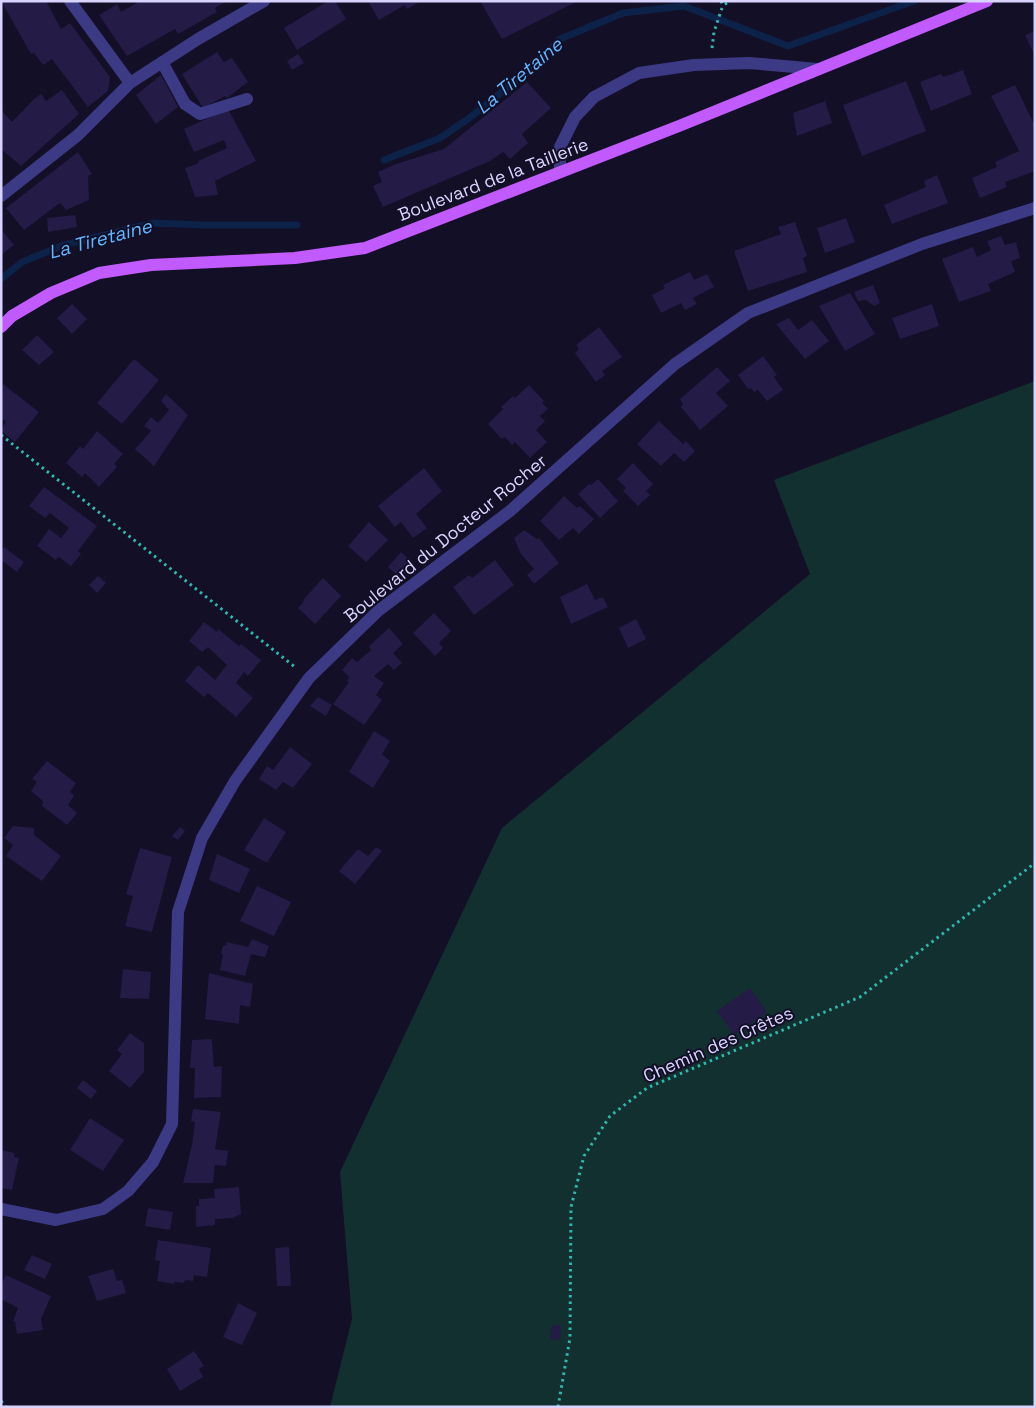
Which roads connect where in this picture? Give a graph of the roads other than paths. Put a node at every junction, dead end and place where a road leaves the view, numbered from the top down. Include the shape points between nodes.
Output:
1 (70, 1) edge
2 (264, 1) edge
3 (987, 1) edge
4 (162, 62) junction
5 (817, 69) junction
6 (130, 83) junction
7 (247, 99) dead end
8 (560, 171) junction
9 (1, 196) edge
10 (1035, 208) edge
11 (7, 316) edge
12 (1, 327) edge
13 (1, 1210) edge

1 - 6 street
2 - 4 street
3 - 5 main road, Boulevard de la Taillerie
4 - 6 street
4 - 7 street via 185,104 200,114
5 - 8 main road, Boulevard de la Taillerie
5 - 8 street via 749,63 694,65 638,73 594,97 574,117 560,147
6 - 9 street via 78,135
8 - 11 main road, Boulevard de la Taillerie via 365,248 295,258 151,265 99,273
10 - 13 street, Boulevard du Docteur Rocher via 922,244 748,313 675,364 510,511 378,611 309,678 235,781 202,838 178,912 172,1124 153,1162 128,1191 103,1209 56,1220
11 - 12 main road, Boulevard de la Taillerie

